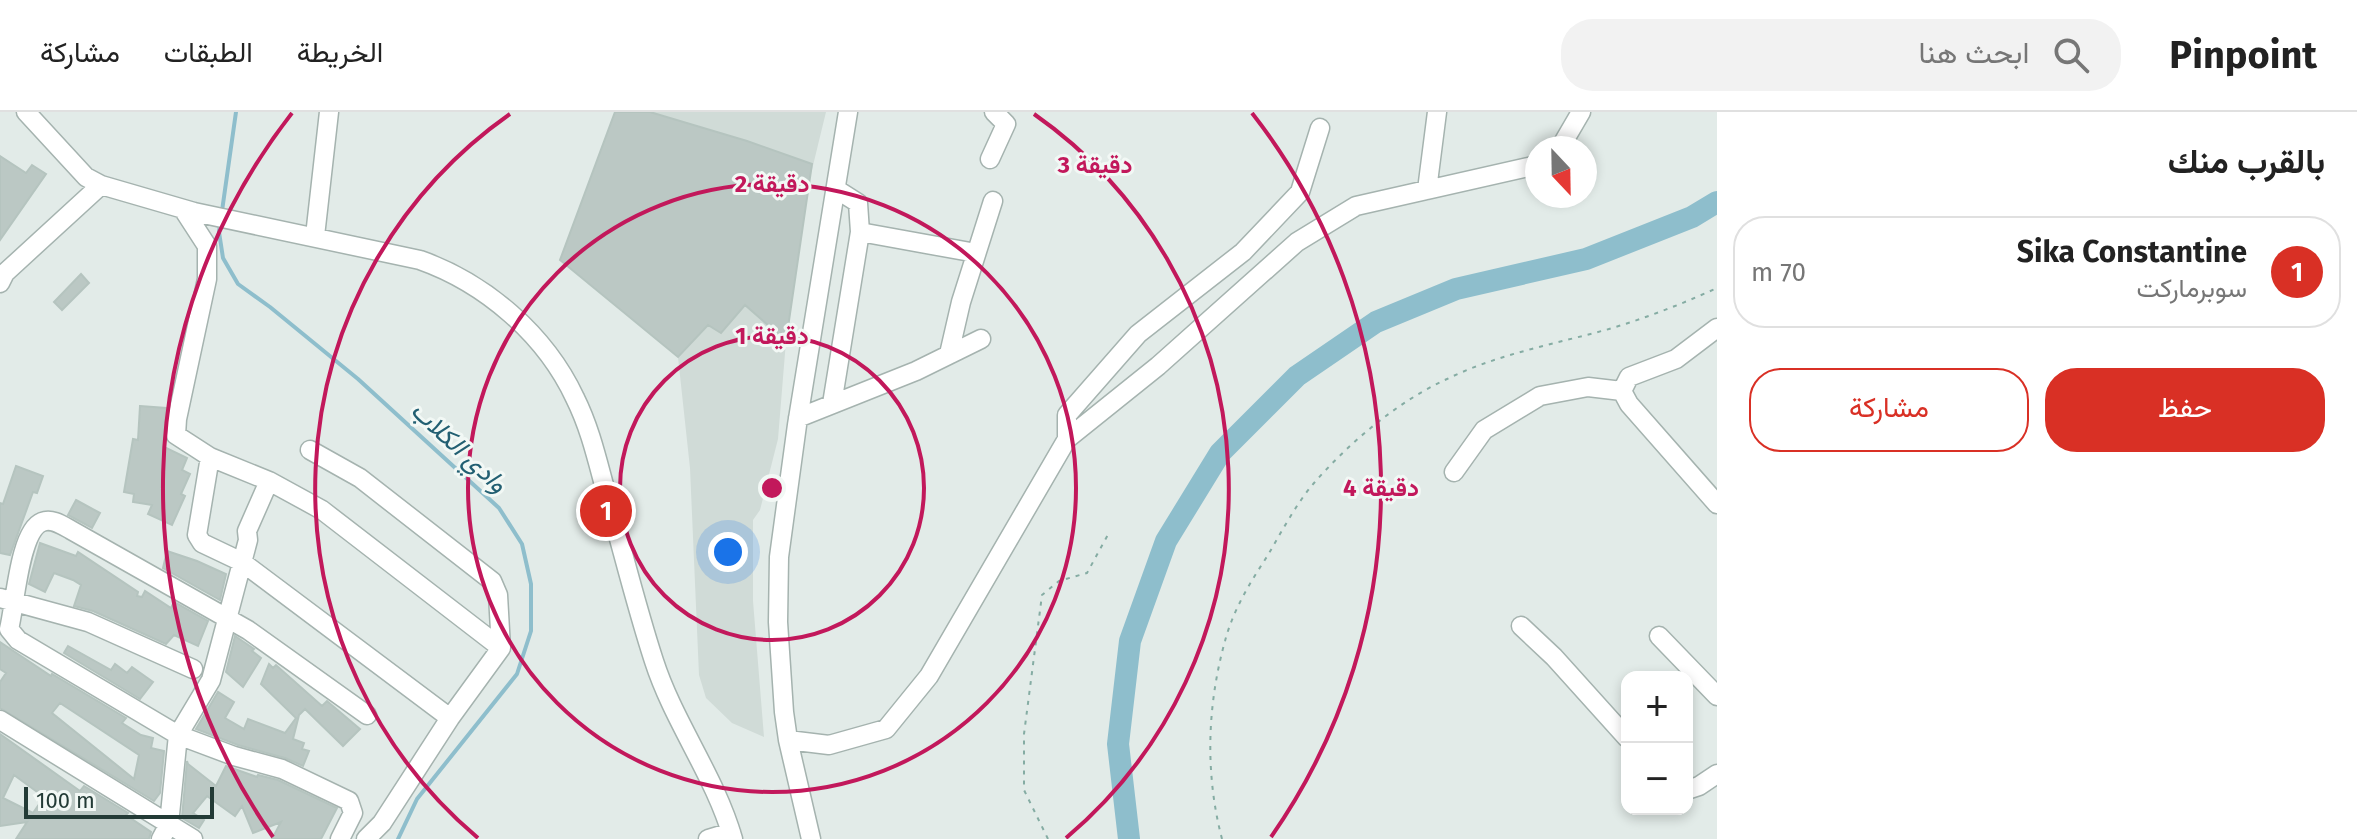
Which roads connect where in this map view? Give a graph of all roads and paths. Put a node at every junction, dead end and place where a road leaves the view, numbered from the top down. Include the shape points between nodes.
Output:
1 (26, 112) edge
2 (329, 112) edge
3 (848, 112) edge
4 (994, 112) edge
5 (1437, 112) edge
6 (1581, 112) edge
7 (1320, 128) dead end
8 (1567, 136) edge
9 (990, 159) dead end
10 (1525, 168) edge
11 (101, 185) junction
12 (836, 189) junction
13 (1427, 190) junction
14 (993, 201) dead end
15 (188, 211) junction
16 (860, 232) junction
17 (315, 236) junction
18 (976, 253) junction
19 (2, 277) edge
20 (1717, 288) edge
21 (1717, 328) edge
22 (981, 339) dead end
23 (949, 354) junction
24 (1622, 391) junction
25 (832, 404) junction
26 (798, 418) junction
27 (1067, 439) junction
28 (310, 450) dead end
29 (210, 457) junction
30 (1454, 472) dead end
31 (269, 481) junction
32 (1717, 504) edge
33 (1110, 531) dead end
34 (0, 556) edge
35 (19, 562) junction
36 (242, 562) junction
37 (8, 601) edge
38 (226, 620) junction
39 (1521, 626) dead end
40 (1659, 636) dead end
41 (501, 648) junction
42 (193, 669) dead end
43 (1717, 696) edge
44 (367, 715) dead end
45 (450, 718) junction
46 (0, 720) edge
47 (1621, 731) edge
48 (178, 735) junction
49 (788, 740) junction
50 (1717, 774) edge
51 (1693, 788) edge
52 (165, 832) edge
53 (732, 836) edge
54 (193, 839) edge
55 (340, 839) edge
56 (366, 839) edge
57 (708, 839) edge
58 (811, 839) edge
59 (1048, 839) edge
60 (1222, 839) edge

1 - 11 street via 86,177
2 - 17 street
3 - 12 street
4 - 9 street via 1006,124
5 - 13 street
6 - 8 street
7 - 27 street via 1300,192 1243,252 1138,334 1067,415
10 - 13 street
11 - 15 street
11 - 19 street
12 - 16 street via 858,203
12 - 26 street
13 - 27 street via 1356,206 1297,242
14 - 18 street
15 - 17 street
15 - 29 street via 207,246 207,279 176,435
16 - 18 street
16 - 25 street
17 - 53 street via 446,269 504,309 547,352 587,425 654,662
18 - 23 street
20 - 60 path via 1613,328 1445,379 1395,410 1312,485 1247,587 1225,638 1212,697 1210,761
21 - 24 street via 1676,359 1629,377
22 - 23 street
23 - 25 street
24 - 30 street via 1588,387 1540,396 1484,430
24 - 32 street
25 - 26 street
26 - 49 street via 779,557 778,622
27 - 49 street via 929,676 886,729 829,745
28 - 41 street via 360,478 492,581 498,595
29 - 31 street
29 - 36 street via 197,535 202,543
31 - 36 street via 247,531
31 - 41 street via 322,510
33 - 59 path via 1087,573 1059,581 1042,595 1024,734 1024,790
34 - 35 street
35 - 37 street
35 - 38 street via 37,524 56,522
36 - 38 street
36 - 45 street
37 - 42 street via 88,622
37 - 48 street via 9,629 18,640
38 - 44 street
38 - 48 street via 211,680
39 - 47 street
40 - 43 street
41 - 45 street
45 - 56 street via 382,823
46 - 52 street
48 - 52 street
48 - 55 street via 282,769 349,801 353,813
49 - 58 street
50 - 51 street
52 - 54 street
53 - 57 street

